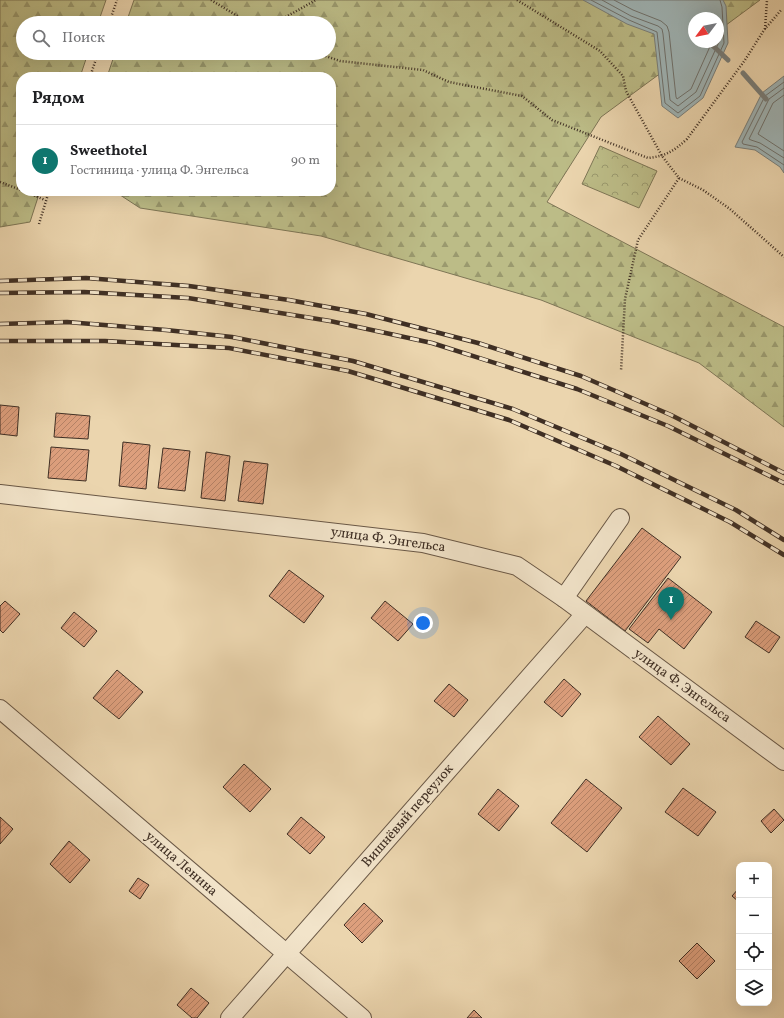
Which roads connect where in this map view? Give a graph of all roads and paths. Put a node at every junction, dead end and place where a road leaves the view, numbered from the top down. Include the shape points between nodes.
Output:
1 (117, 0) edge
2 (211, 0) edge
3 (316, 0) edge
4 (517, 0) edge
5 (767, 0) edge
6 (782, 9) dead end
7 (111, 16) edge
8 (237, 16) edge
9 (287, 16) edge
10 (764, 30) junction
11 (96, 60) edge
12 (336, 60) edge
13 (92, 72) edge
14 (662, 156) junction
15 (679, 178) junction
16 (0, 182) edge
17 (16, 189) edge
18 (35, 196) edge
19 (47, 196) edge
20 (45, 200) junction
21 (39, 224) dead end
22 (784, 257) edge
23 (621, 371) dead end
24 (0, 494) edge
25 (620, 518) dead end
26 (564, 598) junction
27 (585, 614) junction
28 (0, 709) edge
29 (784, 761) edge
30 (287, 954) junction
31 (230, 1018) edge
32 (362, 1018) edge

1 - 7 path
2 - 8 path
3 - 9 path
4 - 14 path via 600,51 623,76 626,91
5 - 10 path
6 - 10 path
10 - 14 path via 745,60 686,139 678,148
11 - 13 path
12 - 14 path via 423,70 449,82 522,96 552,120 648,158
14 - 15 path
15 - 22 path via 703,190 730,209
15 - 23 path via 638,240 625,299
16 - 17 path
18 - 20 path
19 - 20 path
20 - 21 path
24 - 26 street, улица Ф. Энгельса via 423,543 517,566
25 - 26 street
26 - 27 street, улица Ф. Энгельса
27 - 29 street, улица Ф. Энгельса
27 - 30 street, Вишнёвый переулок
28 - 30 street, улица Ленина
30 - 31 street, Вишнёвый переулок
30 - 32 street, улица Ленина

